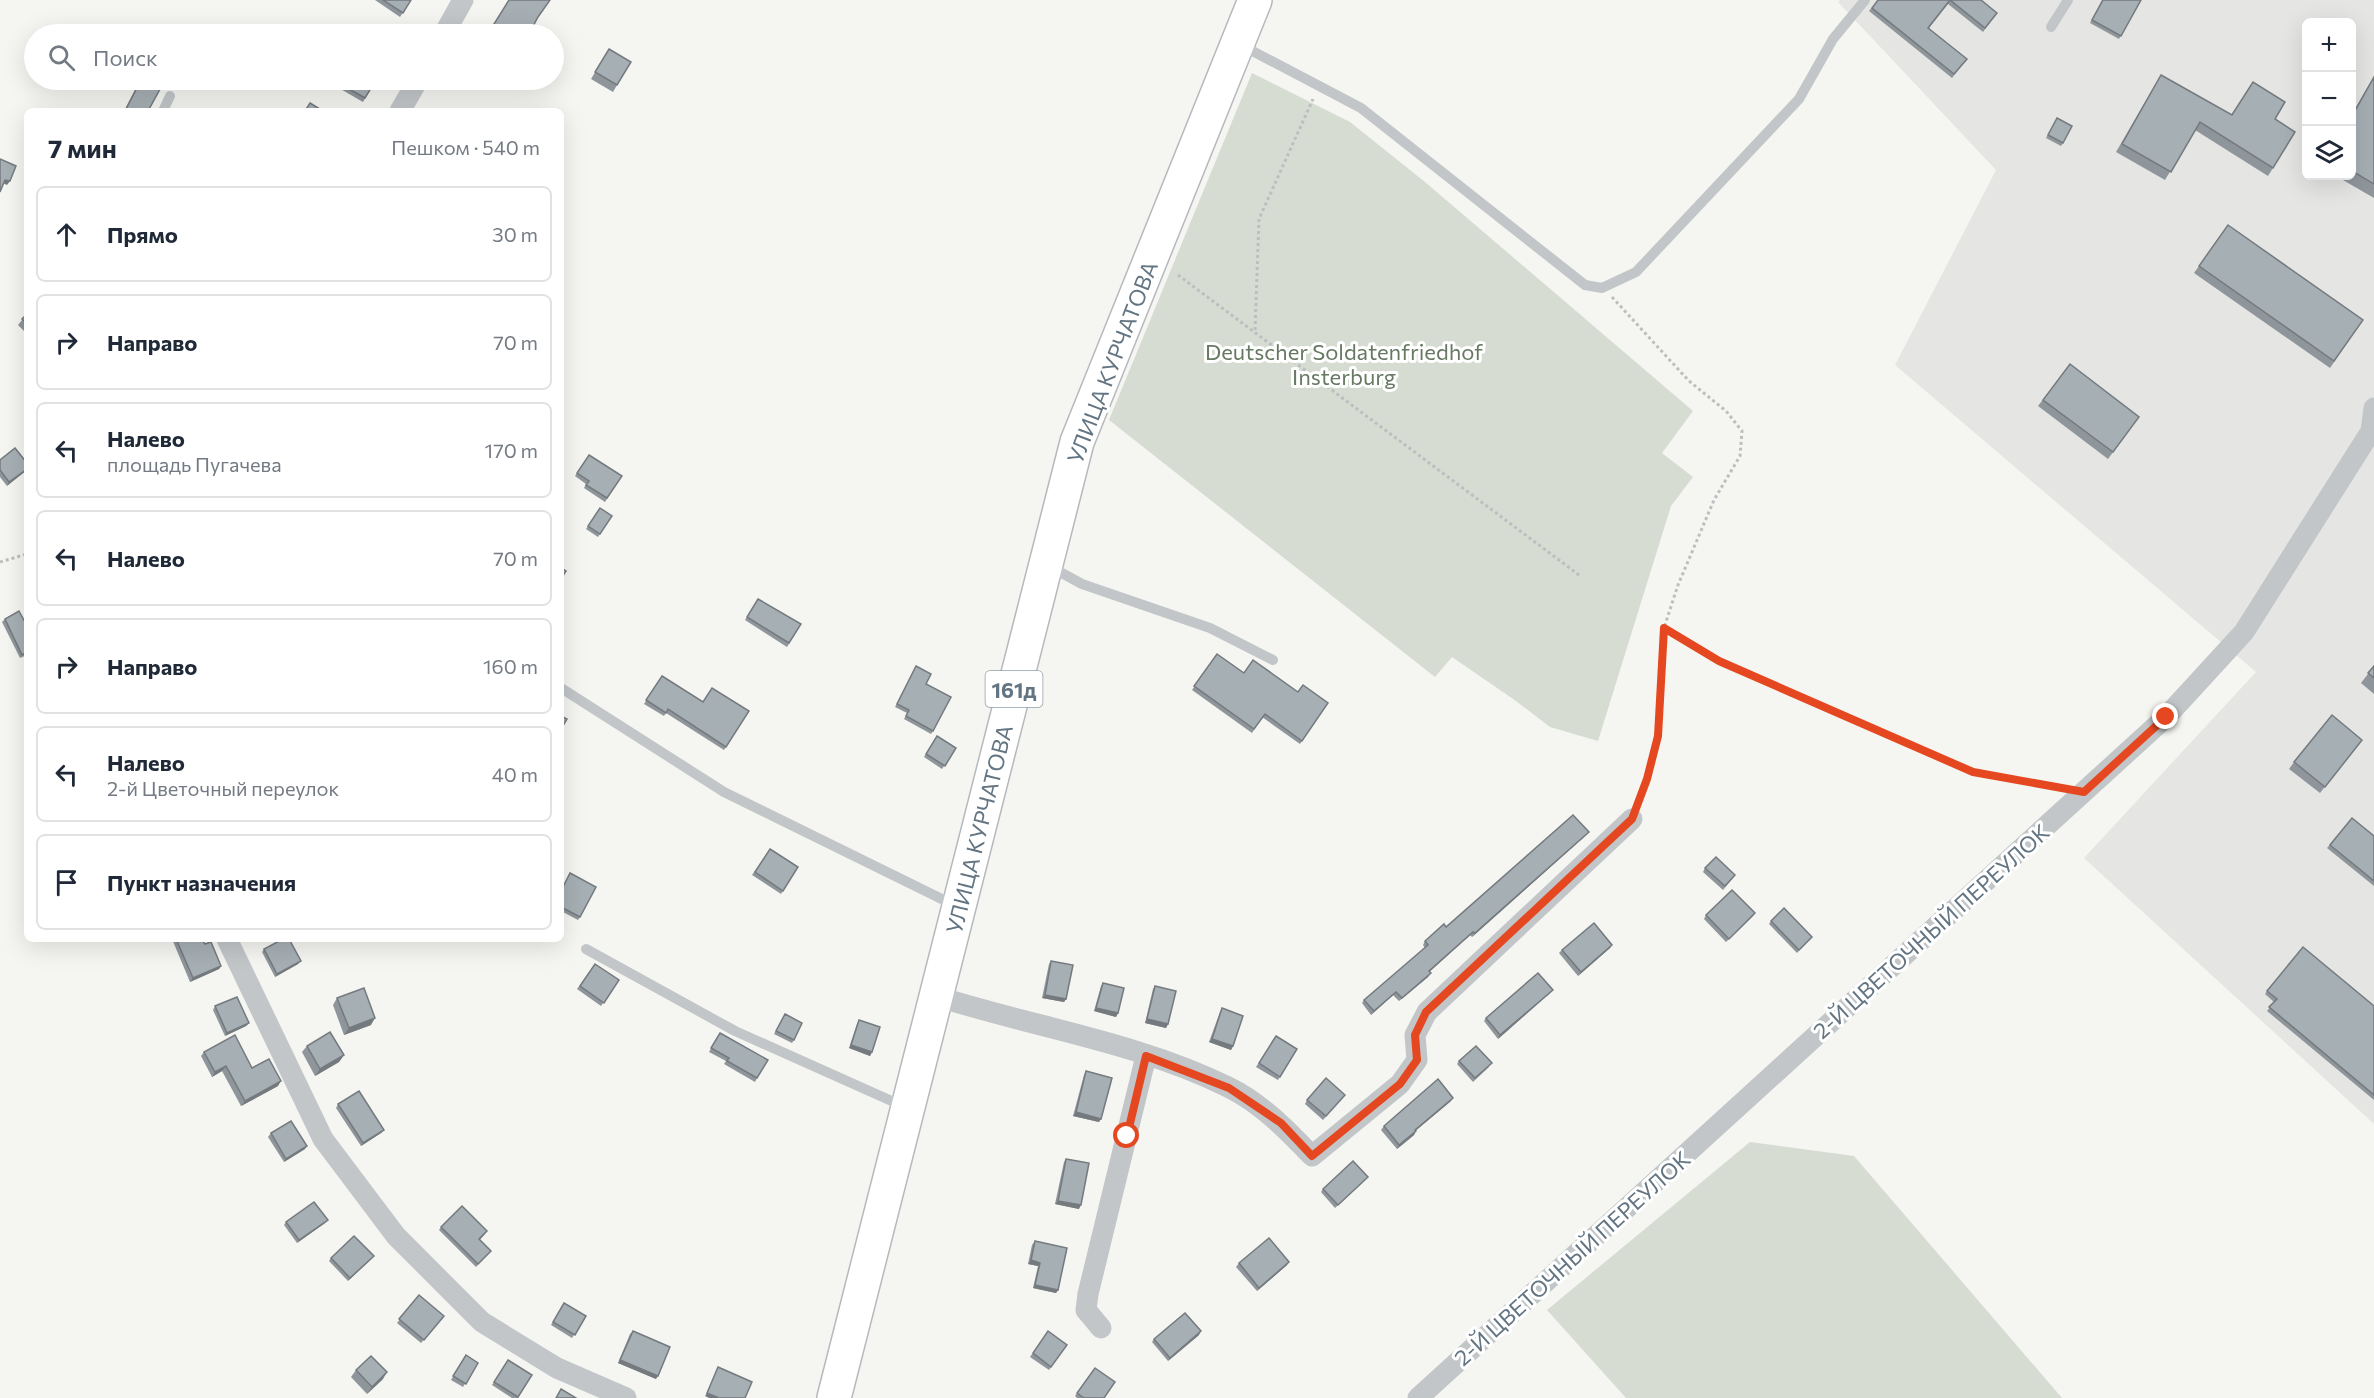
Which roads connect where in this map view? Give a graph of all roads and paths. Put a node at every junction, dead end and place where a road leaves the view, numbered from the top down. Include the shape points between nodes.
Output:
1 (463, 0) edge
2 (1255, 0) edge
3 (1865, 0) edge
4 (2068, 0) edge
5 (450, 24) edge
6 (2051, 27) dead end
7 (1238, 43) junction
8 (1318, 87) junction
9 (412, 90) edge
10 (170, 96) dead end
11 (164, 108) edge
12 (402, 108) edge
13 (1178, 275) dead end
14 (1602, 288) junction
15 (1255, 331) junction
16 (2374, 408) edge
17 (24, 555) edge
18 (0, 562) edge
19 (1046, 564) junction
20 (1579, 575) dead end
21 (1664, 628) junction
22 (1273, 660) dead end
23 (564, 690) edge
24 (2084, 792) junction
25 (1632, 819) joint
26 (959, 908) junction
27 (228, 942) edge
28 (586, 949) dead end
29 (936, 996) junction
30 (1146, 1056) junction
31 (908, 1108) junction
32 (1101, 1328) dead end
33 (626, 1398) edge
34 (834, 1398) edge
35 (1418, 1398) edge

1 - 5 street
2 - 7 main road, УЛИЦА КУРЧАТОВА / 161д
3 - 14 lane via 1833,39 1799,99 1760,142 1636,272
4 - 6 lane
7 - 8 lane
7 - 19 main road, УЛИЦА КУРЧАТОВА / 161д via 1077,442
8 - 14 lane via 1361,108 1585,285
8 - 15 path via 1259,219
9 - 12 street
10 - 11 lane
13 - 15 path
14 - 21 path via 1742,431 1740,456 1714,500
15 - 20 path
16 - 24 street, 2-Й ЦВЕТОЧНЫЙ ПЕРЕУЛОК via 2371,431 2244,632 2166,717
17 - 18 path
19 - 22 lane via 1082,584 1210,628
19 - 26 main road, УЛИЦА КУРЧАТОВА / 161д
21 - 24 path via 1719,661 1973,772
21 - 25 path via 1658,736
23 - 26 lane via 724,792
24 - 35 street, 2-Й ЦВЕТОЧНЫЙ ПЕРЕУЛОК
25 - 30 street via 1426,1012 1415,1035 1417,1060 1400,1084 1312,1156 1281,1123 1229,1088
26 - 29 main road, УЛИЦА КУРЧАТОВА / 161д
27 - 33 street via 323,1139 396,1236 482,1322 557,1368
28 - 31 lane via 735,1031
29 - 30 street
29 - 31 main road, УЛИЦА КУРЧАТОВА / 161д
30 - 32 street via 1088,1294 1086,1310
31 - 34 main road, УЛИЦА КУРЧАТОВА / 161д

